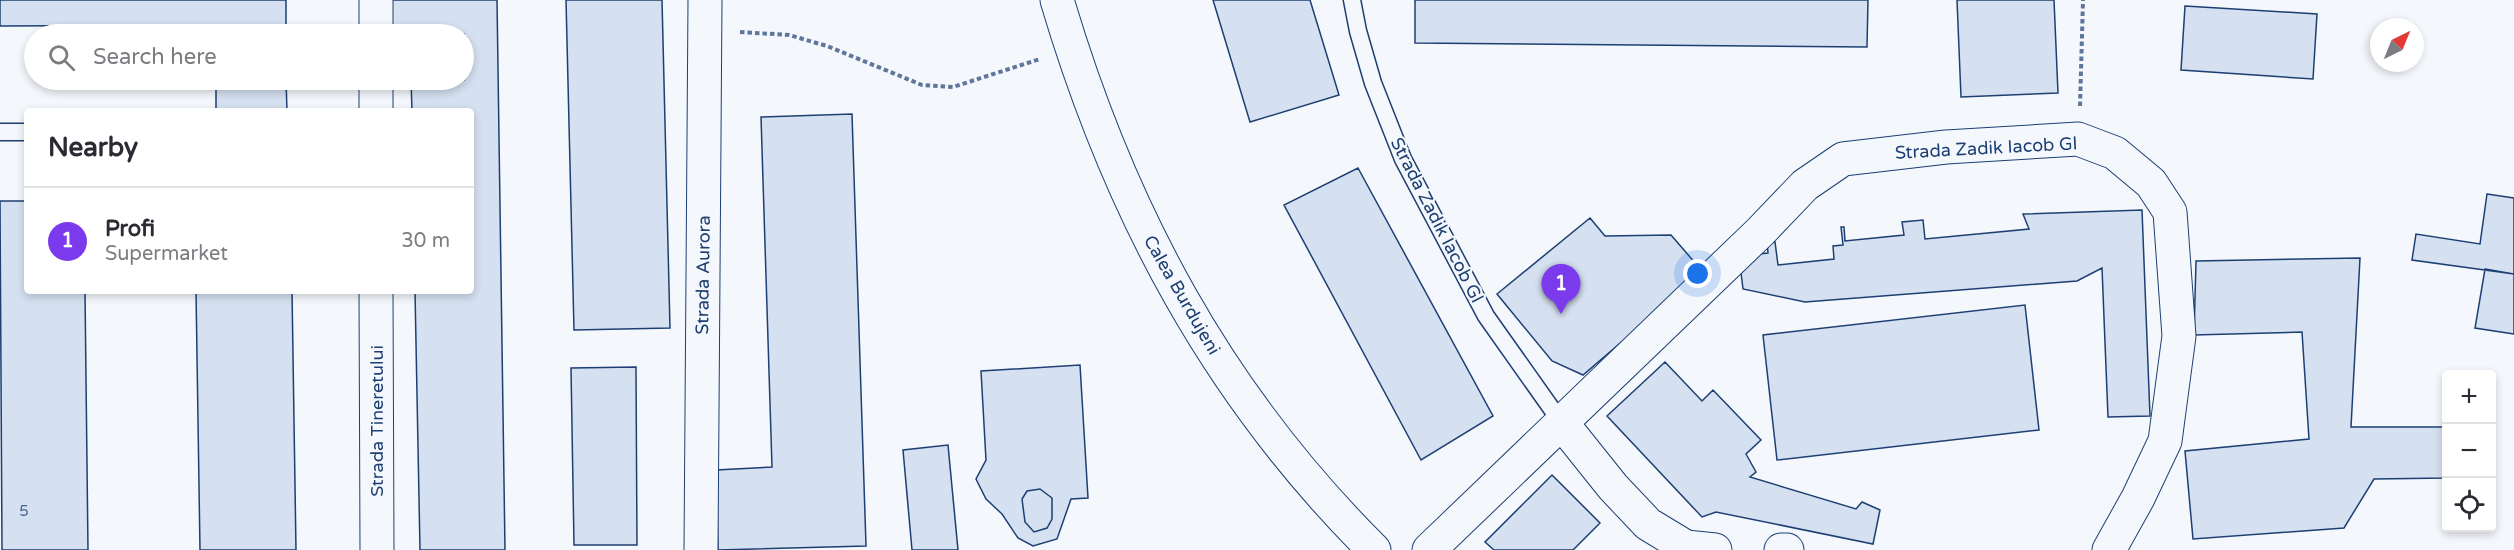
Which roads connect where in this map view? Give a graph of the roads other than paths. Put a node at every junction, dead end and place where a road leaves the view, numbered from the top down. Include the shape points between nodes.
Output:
1 (376, 0) edge
2 (1057, 0) edge
3 (1352, 0) edge
4 (705, 15) edge
5 (376, 24) edge
6 (376, 90) edge
7 (376, 108) edge
8 (0, 132) edge
9 (24, 132) edge
10 (376, 294) edge
11 (1561, 422) junction
12 (377, 550) edge
13 (701, 550) edge
14 (1374, 550) edge
15 (1429, 550) edge
16 (1715, 550) edge
17 (1781, 550) edge
18 (1787, 550) edge
19 (2109, 550) edge

1 - 5 street
2 - 14 street, Calea Burdujeni via 1103,136 1138,219 1192,318 1273,437
3 - 11 lane, Strada Zadik Iacob Gl via 1372,83 1402,159 1486,316
4 - 13 street, Strada Aurora
6 - 7 street
8 - 9 lane
10 - 12 street, Strada Tineretului
11 - 15 street, Strada Zadik Iacob Gl
11 - 16 street, Strada Zadik Iacob Gl via 1648,524 1686,547
11 - 19 street, Strada Zadik Iacob Gl via 1805,185 1843,159 1946,147 2078,139 2115,153 2151,183 2170,212 2178,300 2179,336 2164,441
17 - 18 street

